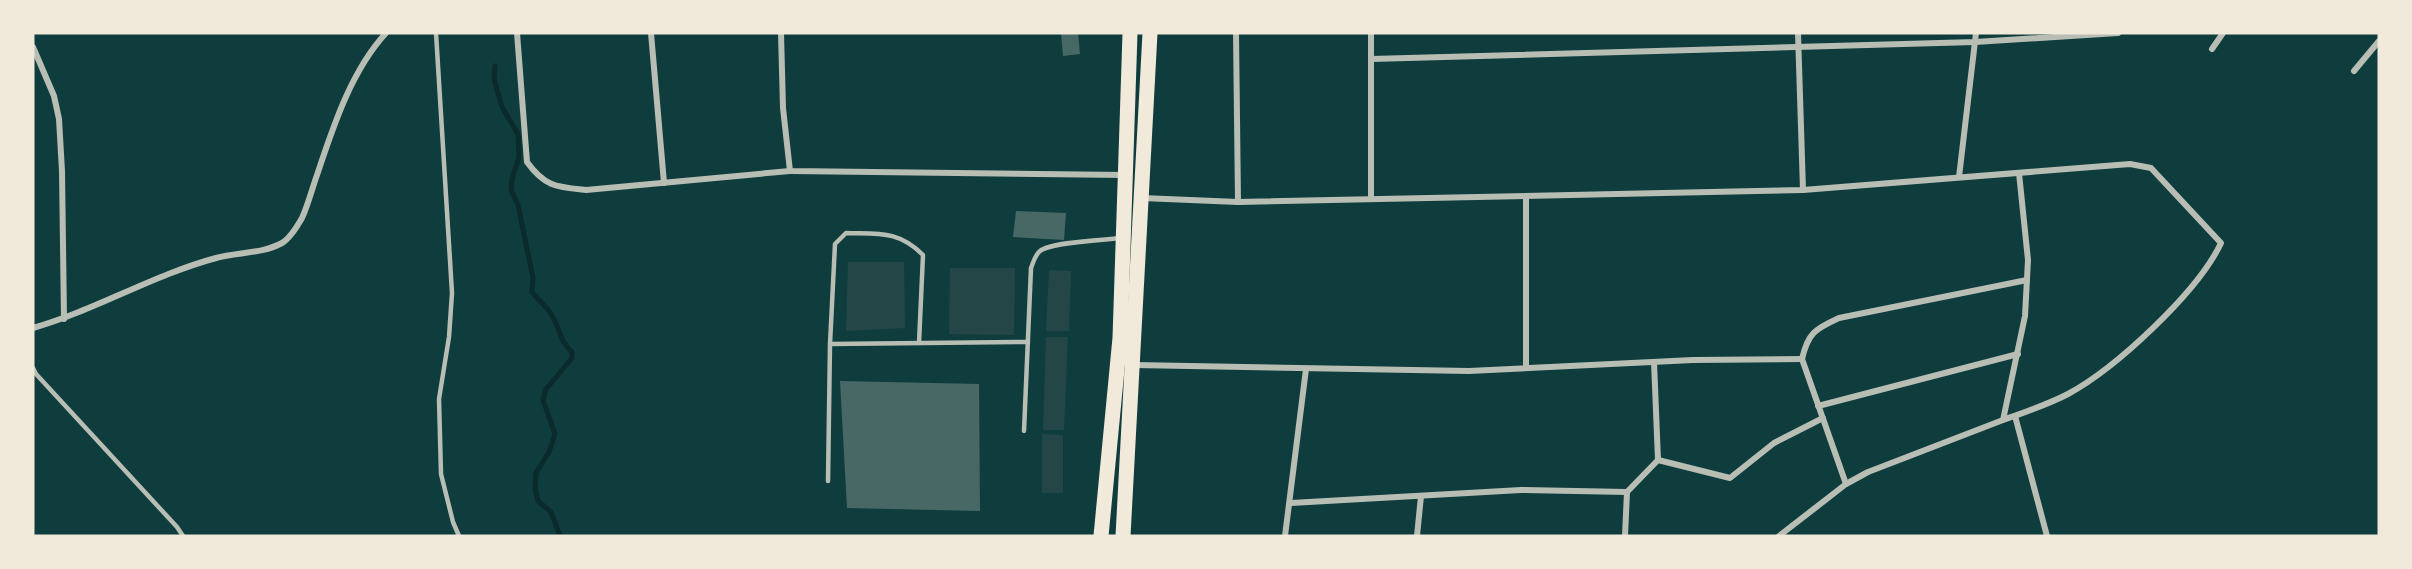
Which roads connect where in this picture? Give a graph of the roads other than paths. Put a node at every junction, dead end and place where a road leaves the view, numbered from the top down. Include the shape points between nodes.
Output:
1 (386, 33) edge
2 (436, 33) edge
3 (517, 33) edge
4 (651, 33) edge
5 (781, 33) edge
6 (1130, 33) edge
7 (1150, 33) edge
8 (1236, 33) edge
9 (1371, 33) edge
10 (1798, 33) edge
11 (1976, 33) edge
12 (2118, 33) edge
13 (2223, 33) edge
14 (2379, 41) edge
15 (1975, 42) junction
16 (1799, 46) junction
17 (33, 47) edge
18 (2212, 49) dead end
19 (1371, 59) junction
20 (2354, 71) dead end
21 (790, 171) junction
22 (2019, 172) junction
23 (1125, 175) junction
24 (1959, 177) junction
25 (664, 183) junction
26 (1803, 190) junction
27 (1526, 196) junction
28 (1142, 198) junction
29 (1371, 199) junction
30 (1238, 202) junction
31 (1123, 237) junction
32 (2027, 280) junction
33 (64, 319) junction
34 (33, 328) edge
35 (1028, 342) junction
36 (919, 343) junction
37 (830, 344) junction
38 (2018, 354) junction
39 (1802, 359) junction
40 (1654, 362) junction
41 (1133, 365) junction
42 (33, 368) edge
43 (1526, 368) junction
44 (1306, 369) junction
45 (1818, 406) junction
46 (2015, 416) junction
47 (1823, 418) junction
48 (2003, 420) junction
49 (1024, 431) dead end
50 (1658, 460) junction
51 (828, 481) dead end
52 (1846, 484) junction
53 (1628, 492) junction
54 (1421, 496) junction
55 (1291, 503) junction
56 (183, 536) edge
57 (459, 536) edge
58 (1101, 536) edge
59 (1122, 536) edge
60 (1286, 536) edge
61 (1417, 536) edge
62 (1625, 536) edge
63 (1779, 536) edge
64 (2047, 536) edge

1 - 33 street via 357,77 336,120 302,219 284,242 216,258
2 - 57 lane via 452,293 439,399 441,474
3 - 25 street via 527,162 538,177 557,187 586,190
4 - 25 street
5 - 21 street
6 - 23 highway
7 - 28 highway
8 - 30 street
9 - 19 street
10 - 16 street
11 - 15 street
12 - 15 street
13 - 18 street
14 - 20 street
15 - 16 street
15 - 24 street
16 - 19 street
16 - 26 street
17 - 33 street via 54,96 59,119
19 - 29 street
21 - 23 street
21 - 25 street
22 - 24 street
22 - 32 street
22 - 46 street via 2130,164 2151,168 2222,243 2212,262 2162,319 2113,362 2070,393
23 - 31 highway
24 - 26 street
26 - 27 street
27 - 29 street
27 - 43 street
28 - 30 street
28 - 41 highway
29 - 30 street
31 - 35 lane via 1039,251 1031,268
31 - 58 highway via 1120,338
32 - 38 street
32 - 39 street via 1839,318 1817,328 1806,343
33 - 34 street
35 - 36 lane
35 - 49 lane
36 - 37 lane
36 - 37 lane via 922,255 910,242 889,234 846,233 835,244
37 - 51 lane
38 - 45 street
38 - 48 street
39 - 40 street
39 - 45 street
40 - 43 street
40 - 50 street
41 - 44 street
41 - 59 highway
42 - 56 lane
43 - 44 street
44 - 55 street
45 - 47 street
46 - 48 street
46 - 64 street
47 - 50 street via 1774,443 1730,478
47 - 52 street
48 - 52 street
50 - 53 street
52 - 63 street
53 - 54 street via 1521,490
53 - 62 street
54 - 55 street
54 - 61 street
55 - 60 street

